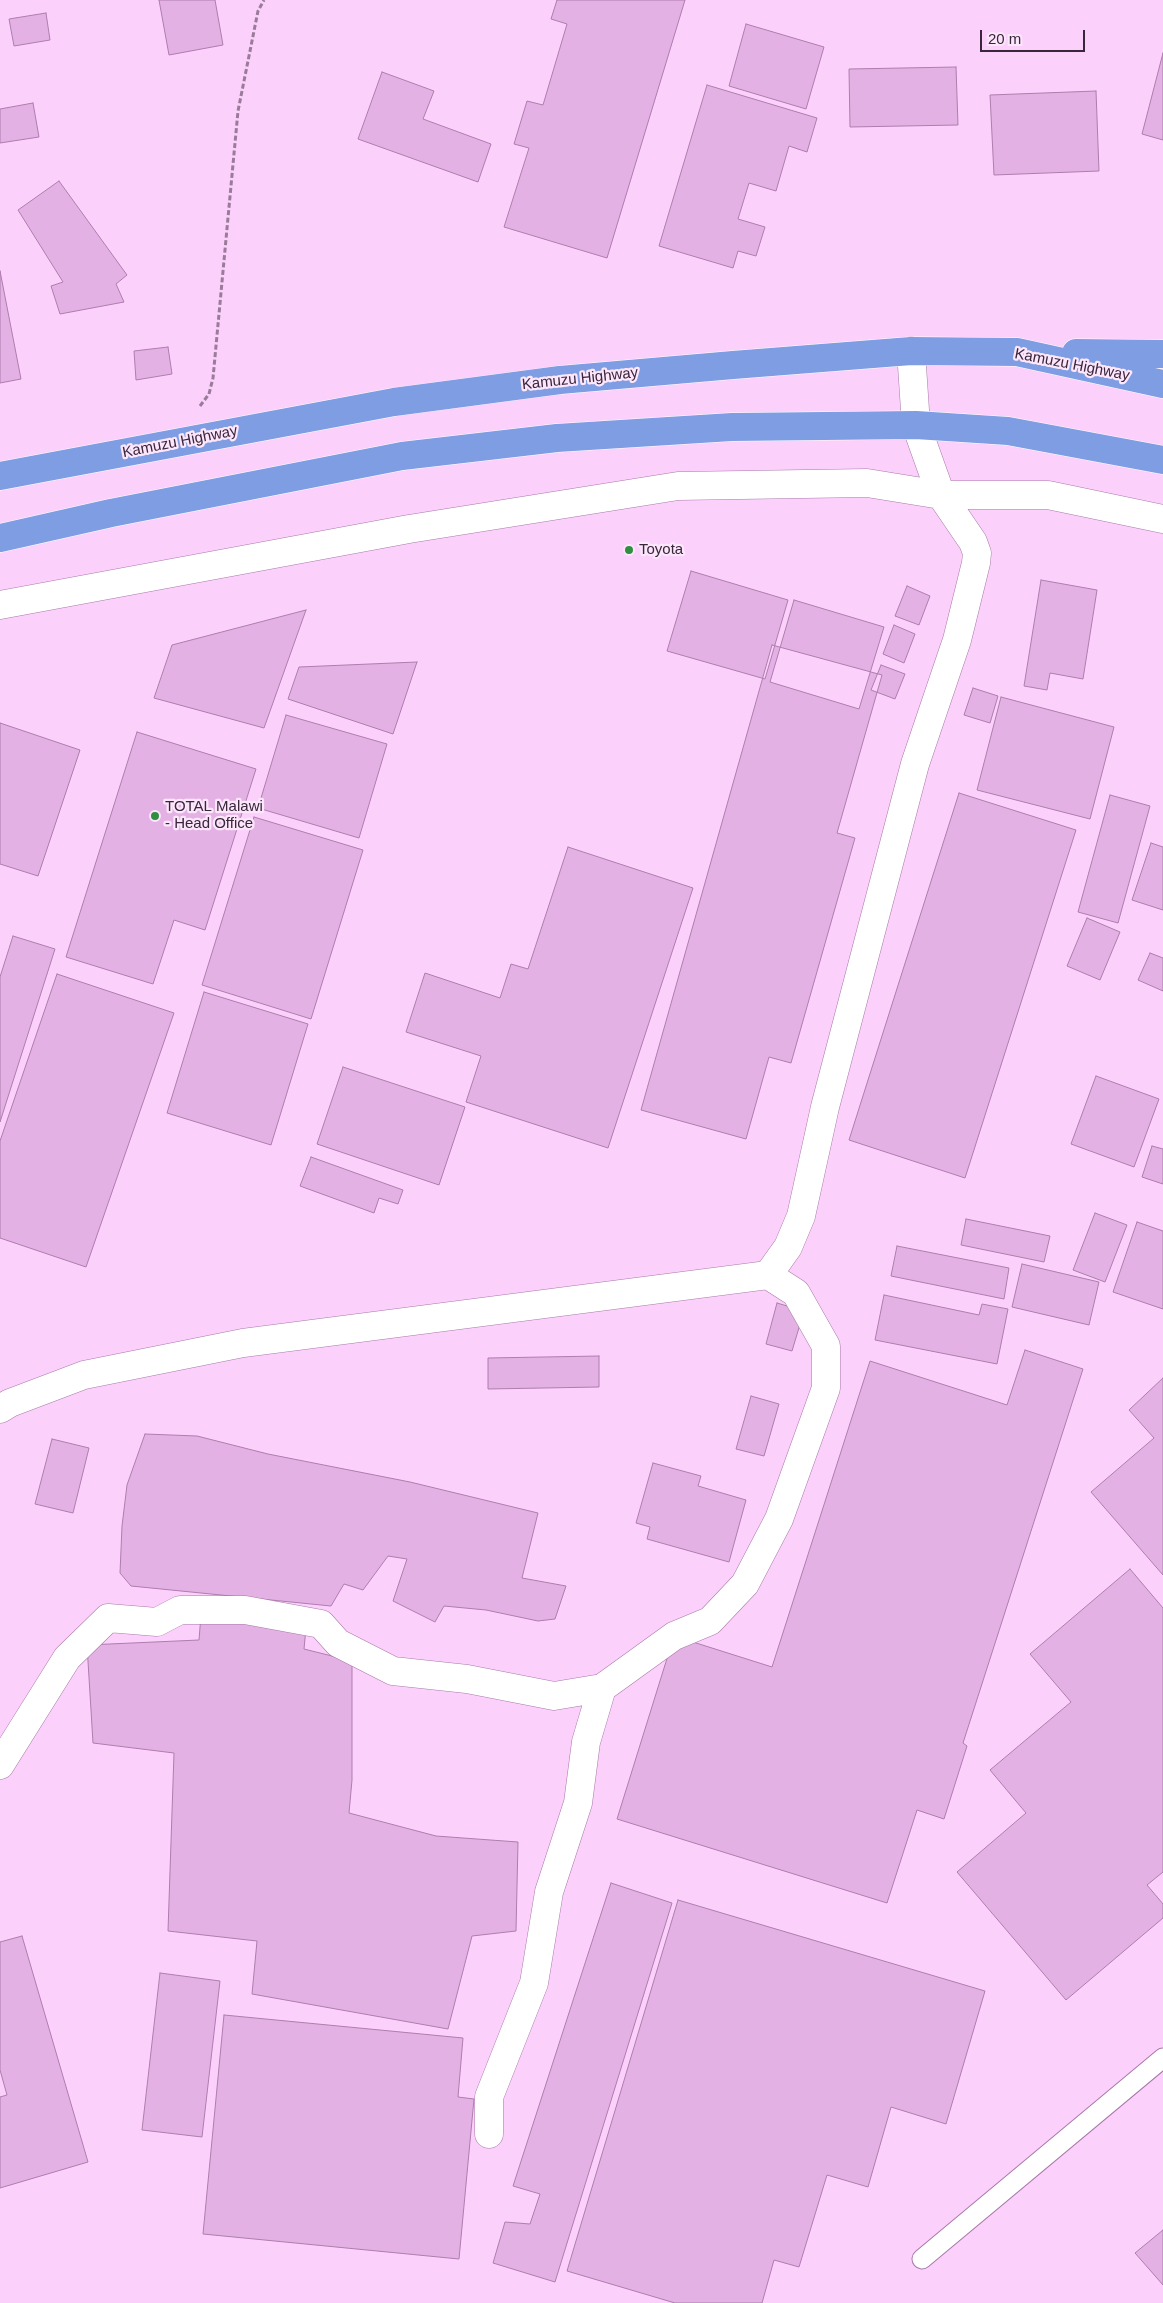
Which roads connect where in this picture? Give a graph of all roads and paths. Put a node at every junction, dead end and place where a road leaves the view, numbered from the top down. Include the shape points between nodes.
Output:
1 (264, 0) edge
2 (911, 351) junction
3 (1017, 352) junction
4 (1163, 354) edge
5 (1163, 384) edge
6 (191, 408) dead end
7 (916, 425) junction
8 (1163, 460) edge
9 (0, 476) edge
10 (941, 495) junction
11 (1163, 519) edge
12 (0, 538) edge
13 (0, 605) edge
14 (768, 1275) junction
15 (0, 1409) edge
16 (602, 1688) junction
17 (0, 1765) edge
18 (1163, 2058) edge
19 (489, 2134) dead end
20 (922, 2258) dead end

1 - 6 path via 258,10 238,111 212,378 209,394 199,406
2 - 3 highway, Kamuzu Highway
2 - 7 street
2 - 9 highway, Kamuzu Highway via 560,380 404,400
3 - 4 highway
3 - 5 highway, Kamuzu Highway
7 - 8 highway via 1008,431
7 - 10 street
7 - 12 highway via 732,427 558,438 402,456
10 - 11 street via 1048,494
10 - 13 street via 867,482 678,486 409,529
10 - 14 street via 973,542 976,563 957,640 915,764 824,1107 801,1216 788,1247
14 - 15 street via 243,1344 84,1375 10,1402
14 - 16 street via 796,1293 826,1346 826,1388 779,1518 745,1584 710,1621 674,1636
16 - 17 street via 554,1696 467,1679 393,1671 338,1643 322,1624 245,1610 180,1610 157,1622 108,1618 67,1658
16 - 19 street via 586,1742 578,1803 549,1892 534,1983 489,2097
18 - 20 lane

